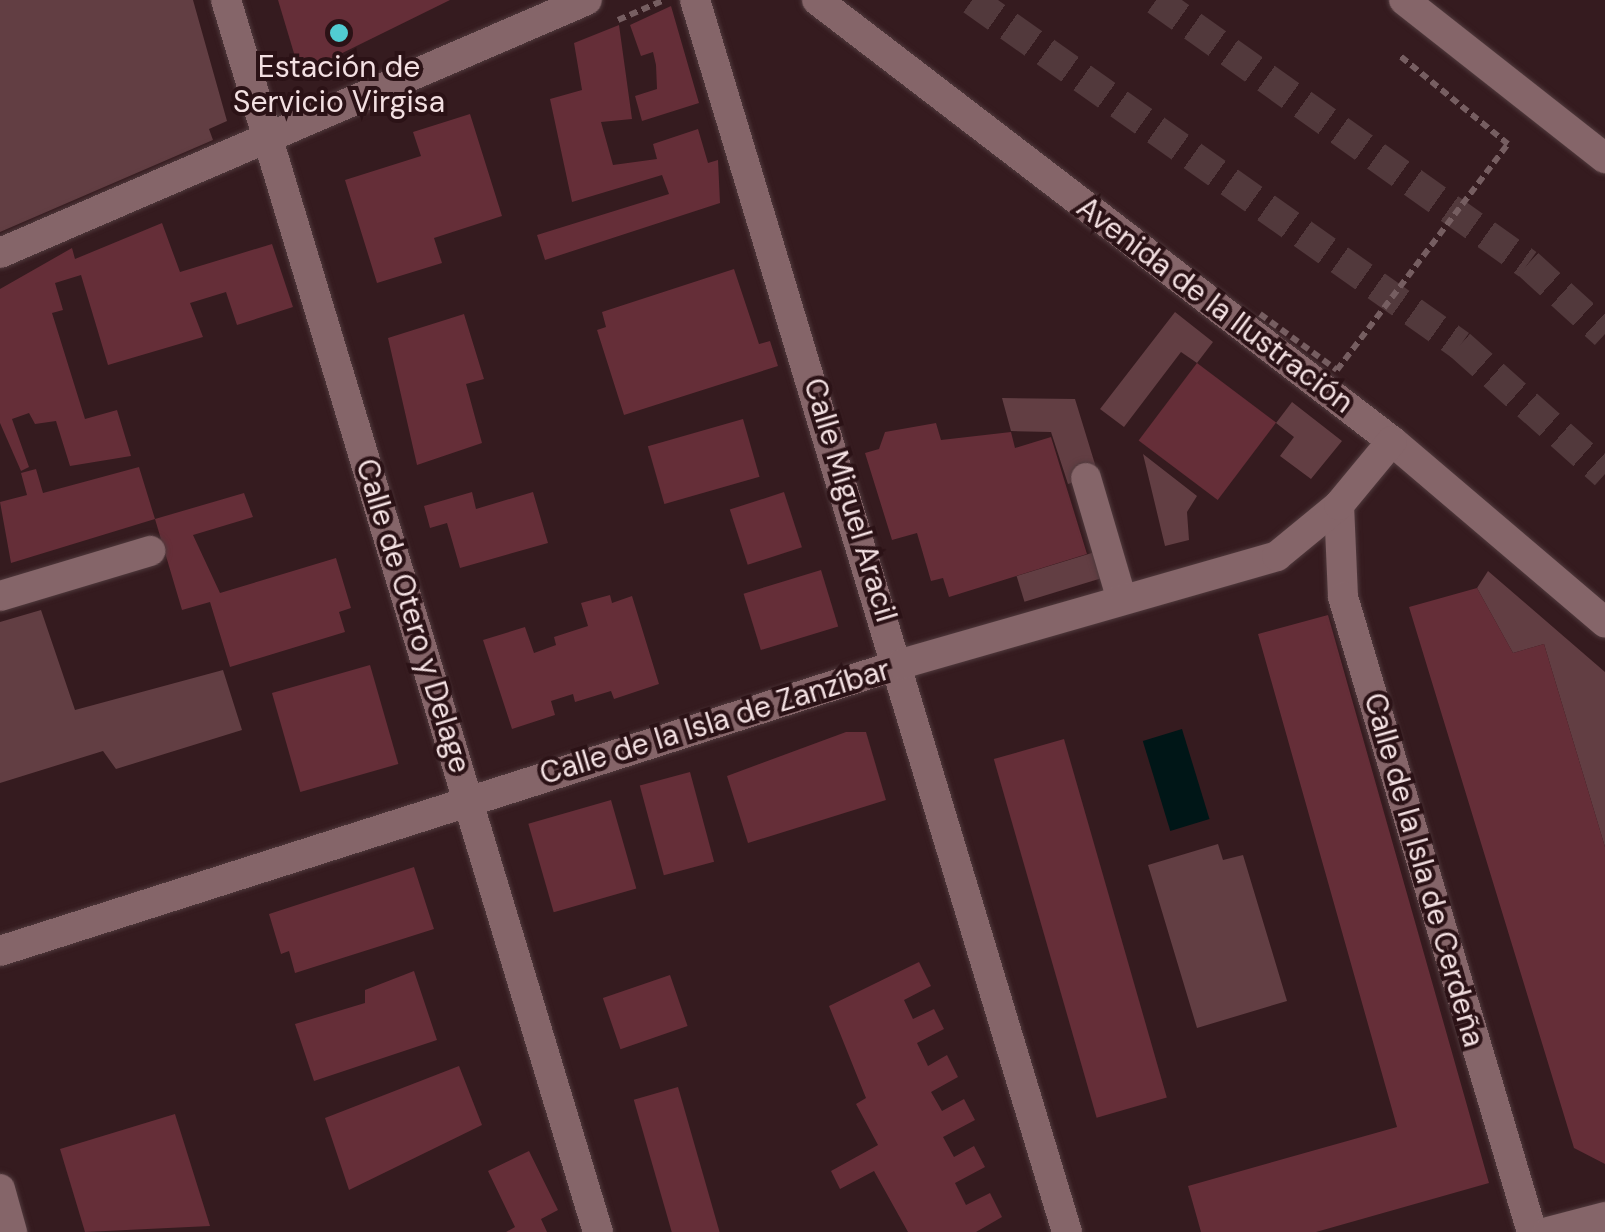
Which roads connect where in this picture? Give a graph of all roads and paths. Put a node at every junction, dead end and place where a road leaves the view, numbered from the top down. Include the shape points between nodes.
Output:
1 (226, 0) edge
2 (586, 0) edge
3 (664, 0) edge
4 (695, 0) edge
5 (817, 0) edge
6 (1404, 0) edge
7 (609, 24) dead end
8 (1399, 55) dead end
9 (268, 137) junction
10 (1605, 158) edge
11 (0, 253) edge
12 (1260, 314) dead end
13 (1392, 440) junction
14 (1086, 478) dead end
15 (1339, 505) junction
16 (150, 551) dead end
17 (0, 596) edge
18 (1122, 600) junction
19 (1605, 622) edge
20 (901, 664) junction
21 (470, 799) junction
22 (0, 951) edge
23 (0, 1189) edge
24 (1605, 1217) edge
25 (12, 1232) edge
26 (598, 1232) edge
27 (1066, 1232) edge
28 (1532, 1232) edge
29 (1548, 1232) edge

1 - 9 street, Calle de Otero y Delage
2 - 9 street
3 - 7 path
4 - 20 street, Calle Miguel Aracil
5 - 13 street, Avenida de la Ilustración
6 - 10 street
8 - 12 path, bridge via 1508,144 1337,370
9 - 11 street
9 - 21 street, Calle de Otero y Delage
13 - 15 street, Calle de la Isla de Zanzíbar
13 - 19 street, Avenida de la Ilustración
14 - 18 street
15 - 18 street, Calle de la Isla de Zanzíbar via 1277,556
15 - 28 street, Calle de la Isla de Cerdeña via 1343,597
16 - 17 street
18 - 20 street, Calle de la Isla de Zanzíbar
20 - 21 street, Calle de la Isla de Zanzíbar
20 - 27 street, Calle Miguel Aracil
21 - 22 street, Calle de la Isla de Zanzíbar
21 - 26 street, Calle de Otero y Delage
23 - 25 street
24 - 29 street

